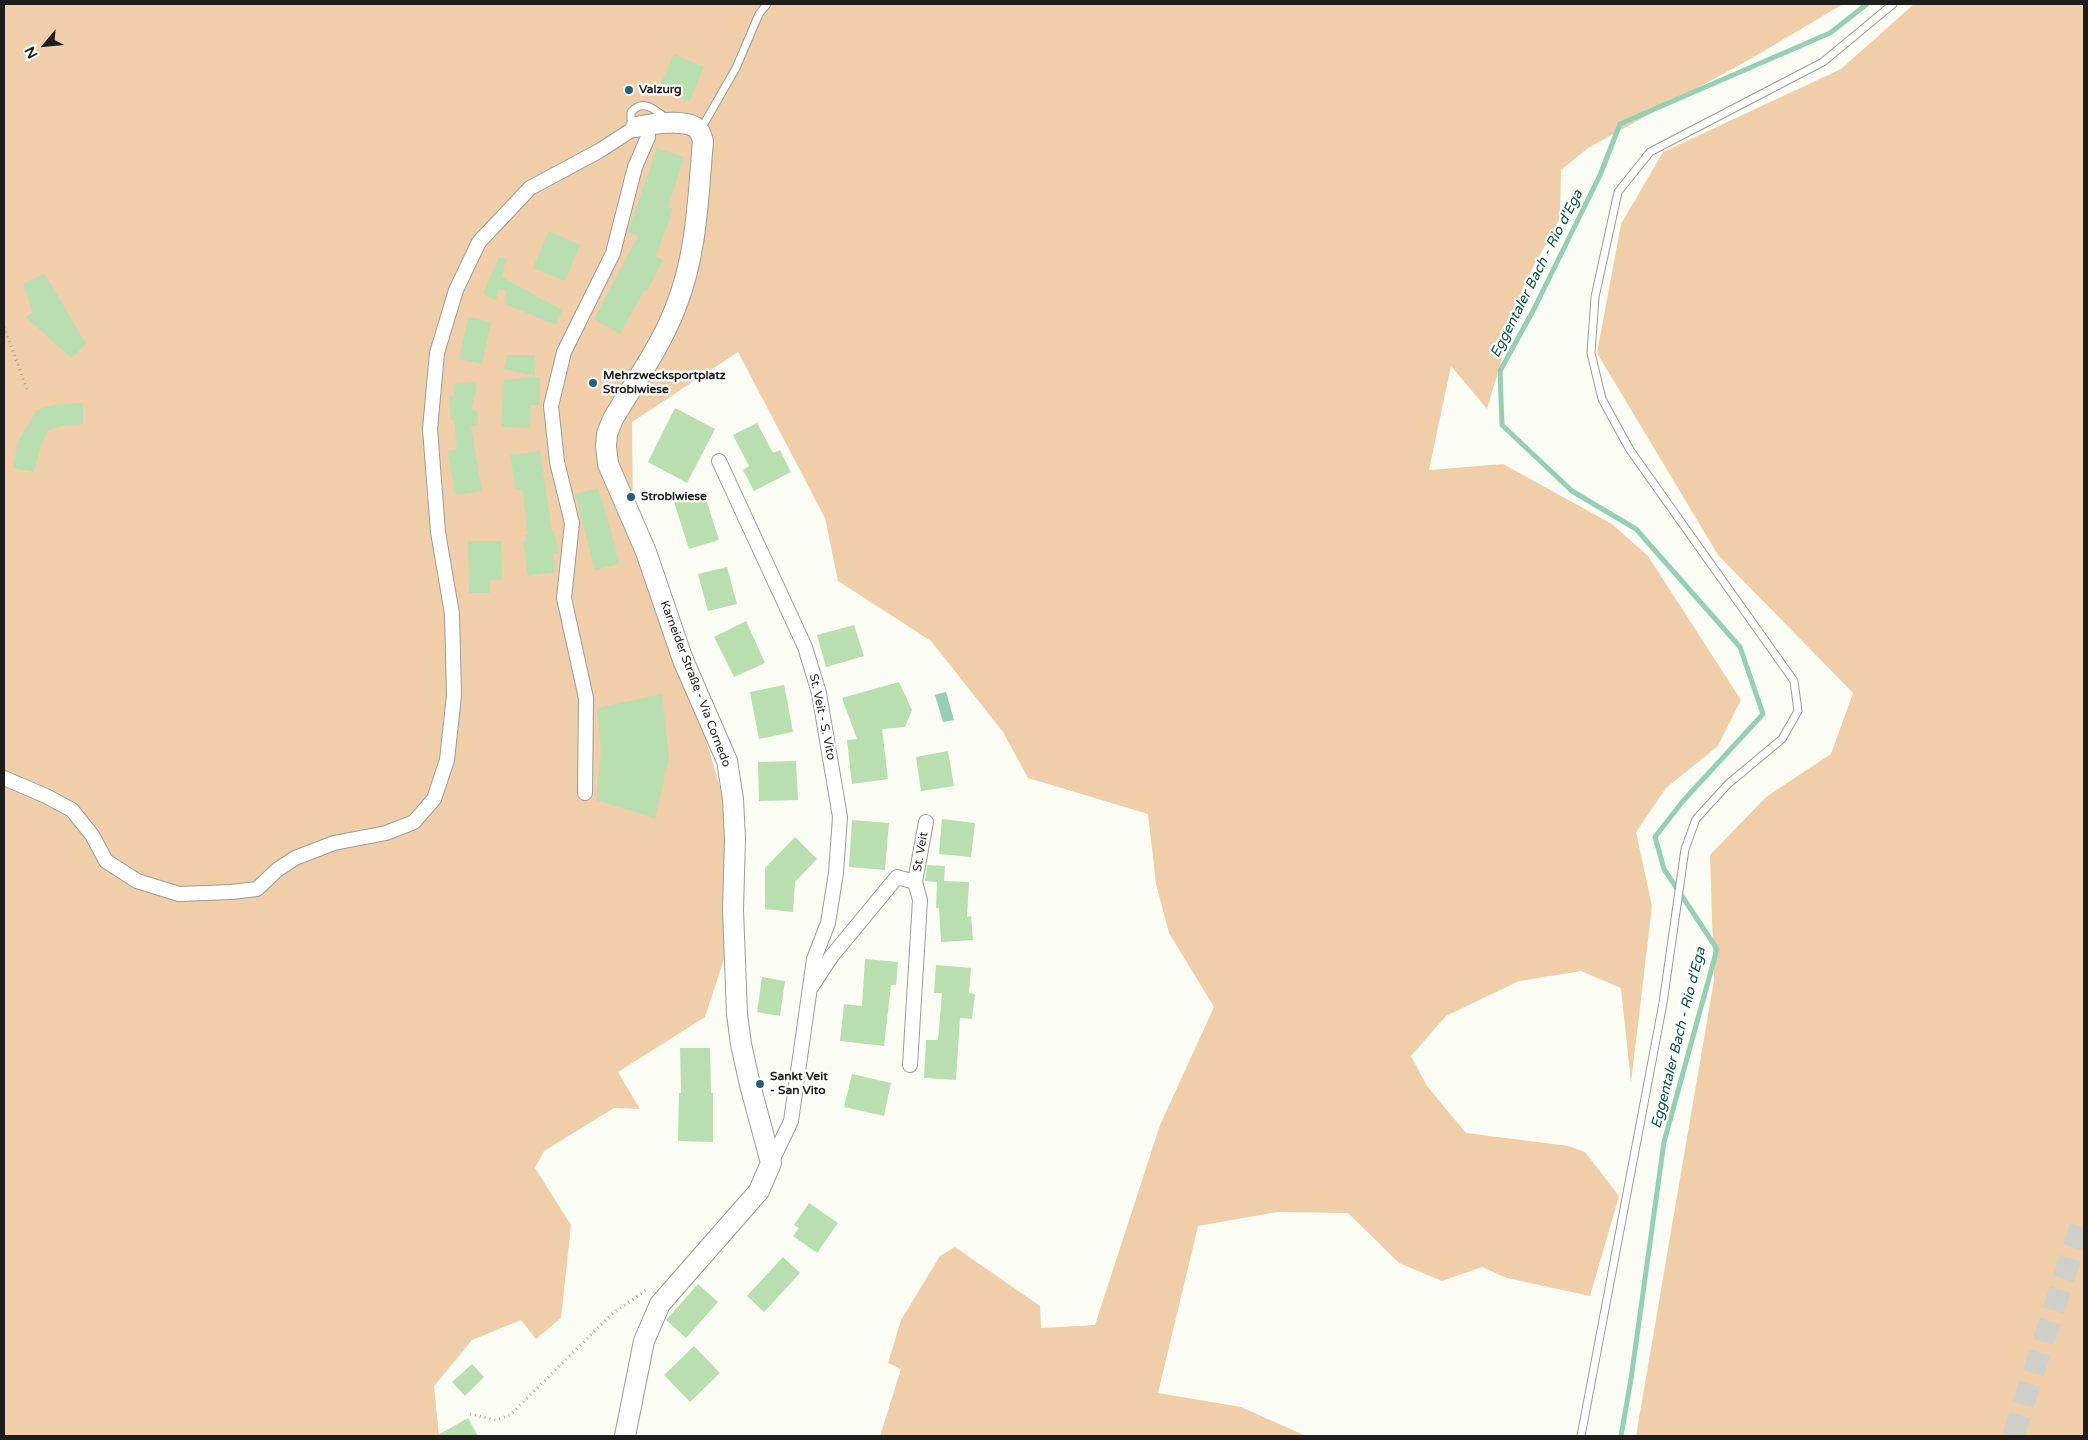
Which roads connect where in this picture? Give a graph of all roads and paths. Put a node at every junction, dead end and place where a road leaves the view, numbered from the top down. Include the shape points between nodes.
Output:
1 (767, 4) edge
2 (1893, 4) edge
3 (642, 126) junction
4 (700, 132) junction
5 (4, 327) edge
6 (28, 392) dead end
7 (719, 460) dead end
8 (4, 778) edge
9 (585, 793) dead end
10 (926, 822) dead end
11 (915, 882) junction
12 (810, 989) junction
13 (910, 1065) dead end
14 (771, 1163) junction
15 (677, 1284) junction
16 (470, 1414) dead end
17 (625, 1436) edge
18 (1582, 1436) edge

1 - 4 lane
2 - 18 lane via 1823,62 1650,152 1618,192 1612,218 1596,297 1591,353 1602,399 1630,450 1794,681 1798,710 1782,740 1728,784 1696,819 1685,849 1662,1004
3 - 4 street via 687,124
3 - 8 street via 530,188 479,242 456,290 437,353 430,429 438,532 452,614 454,695 447,760 434,799 414,822 386,833 334,843 295,858 257,889 178,894 137,882 106,861 92,835 72,810
3 - 9 street via 648,137 635,167 614,253 564,352 551,406 557,462 572,523 564,598 586,698
4 - 14 street, Karneider Straße - Via Cornedo via 703,141 696,234 688,270 666,330 613,419 606,446 613,479 646,552 683,660 727,761 735,839 733,910 740,1044
5 - 6 path
7 - 12 street, St. Veit - S. Vito via 805,647 820,693 840,817 828,923 814,959
10 - 11 street, St. Veit
11 - 12 street, St. Veit - S. Vito via 897,876 831,957
11 - 13 street via 920,900
12 - 14 street, St. Veit - S. Vito via 791,1121
14 - 15 street via 759,1191
15 - 16 path via 664,1281 612,1314 510,1415 496,1420
15 - 17 street via 660,1304 644,1341

